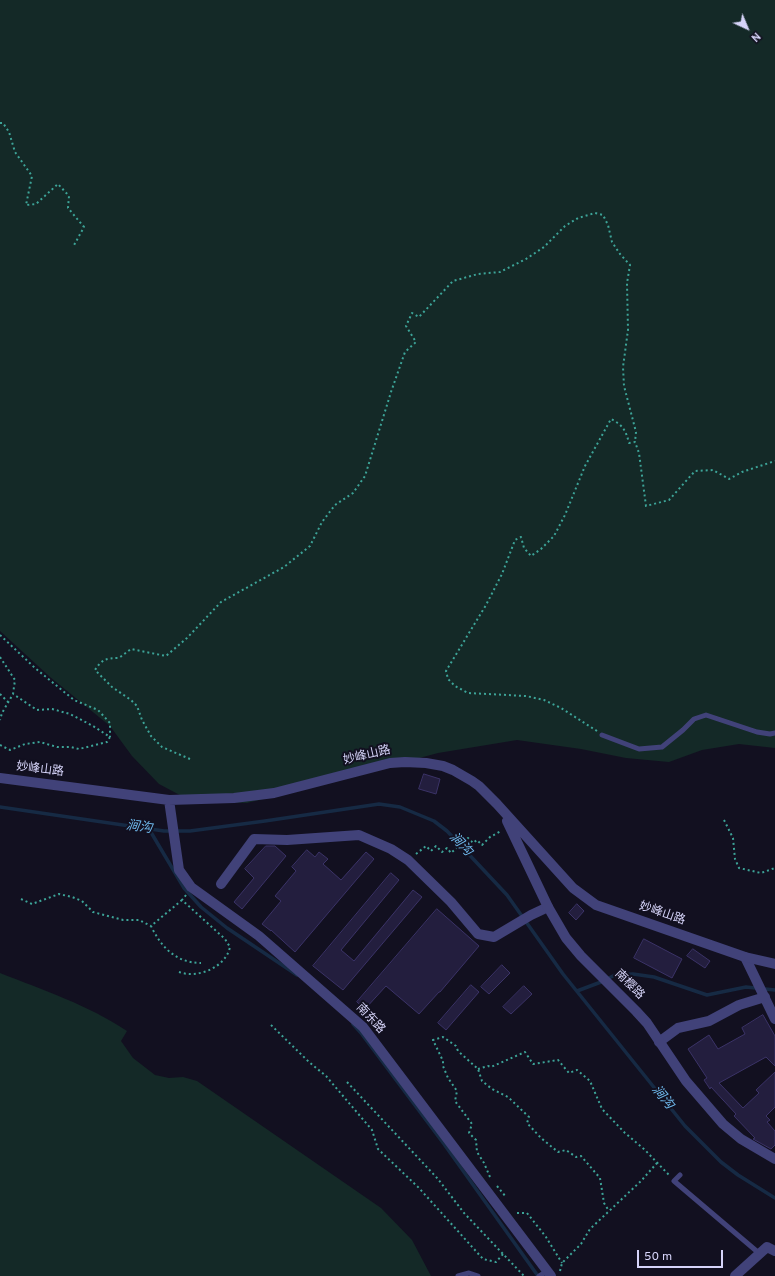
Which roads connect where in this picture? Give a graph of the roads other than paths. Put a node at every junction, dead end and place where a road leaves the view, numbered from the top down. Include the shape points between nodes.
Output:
1 (775, 733) edge
2 (602, 735) road end
3 (0, 778) edge
4 (169, 800) junction
5 (497, 804) junction
6 (221, 884) dead end
7 (548, 907) junction
8 (745, 957) junction
9 (775, 964) edge
10 (764, 995) junction
11 (775, 1019) edge
12 (659, 1042) junction
13 (775, 1159) edge
14 (680, 1175) dead end
15 (775, 1251) edge
16 (760, 1254) junction
17 (545, 1274) edge
18 (458, 1276) edge
19 (478, 1276) edge
20 (734, 1276) edge

1 - 2 lane via 757,732 706,715 694,720 662,747 639,749
3 - 4 street, 妙峰山路
4 - 5 street, 妙峰山路 via 234,798 274,793 390,763 405,762 426,763 453,770 479,786
4 - 17 street, 南东路 via 179,870 191,887 259,936 363,1027
5 - 7 street, 南樱路
5 - 8 street, 妙峰山路 via 573,888 596,905
6 - 7 street via 254,839 287,840 359,835 391,848 408,860 451,902 478,934 494,937
7 - 12 street, 南樱路 via 566,938 647,1023
8 - 9 street, 妙峰山路
8 - 10 street
10 - 11 street
10 - 12 street via 709,1021 678,1028
12 - 13 street, 南樱路 via 686,1081 723,1124 741,1139
14 - 16 lane via 674,1181
15 - 16 street via 767,1247
16 - 20 street
18 - 19 lane via 468,1273

